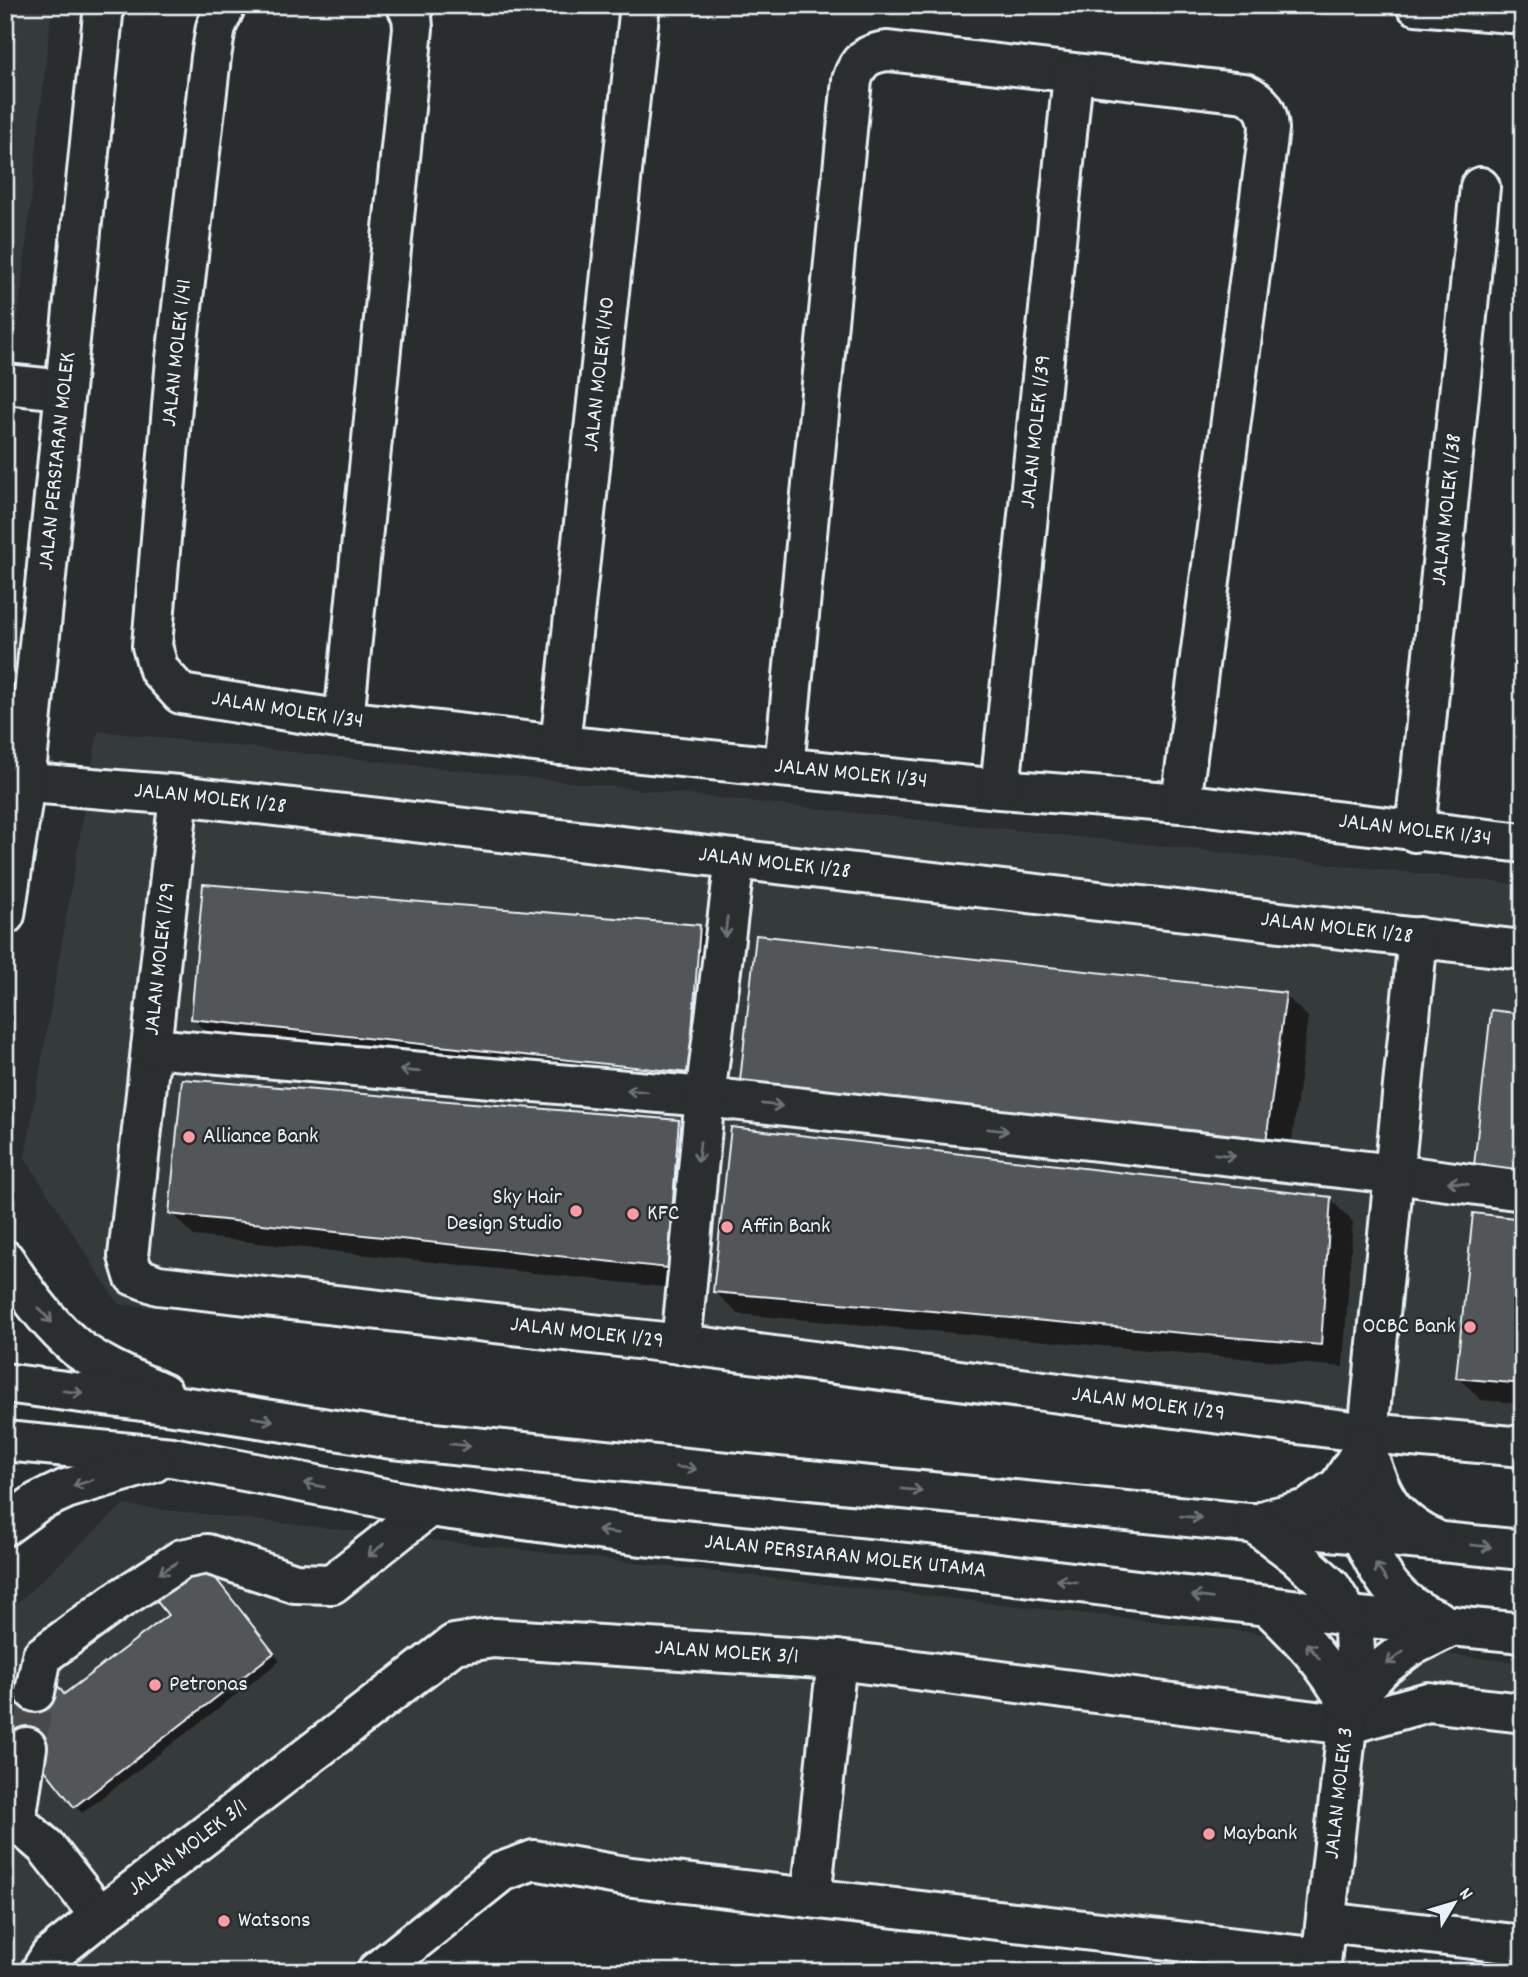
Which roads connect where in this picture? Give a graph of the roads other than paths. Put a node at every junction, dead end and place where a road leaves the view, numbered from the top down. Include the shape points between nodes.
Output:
1 (104, 5) edge
2 (226, 5) edge
3 (640, 5) edge
4 (1416, 5) edge
5 (1522, 5) edge
6 (1522, 14) edge
7 (409, 19) edge
8 (1073, 75) junction
9 (1480, 187) dead end
10 (5, 384) edge
11 (65, 390) junction
12 (180, 694) joint
13 (344, 720) junction
14 (560, 745) junction
15 (784, 767) junction
16 (15, 782) edge
17 (1000, 789) junction
18 (178, 795) junction
19 (1181, 803) junction
20 (1415, 832) junction
21 (1523, 843) edge
22 (735, 859) junction
23 (5, 915) edge
24 (1418, 937) junction
25 (1523, 950) edge
26 (151, 1048) junction
27 (705, 1097) junction
28 (1394, 1174) junction
29 (1523, 1191) edge
30 (5, 1260) edge
31 (681, 1343) junction
32 (5, 1383) edge
33 (195, 1408) junction
34 (1366, 1439) junction
35 (5, 1441) edge
36 (1523, 1447) edge
37 (172, 1457) junction
38 (429, 1507) junction
39 (1254, 1523) junction
40 (5, 1526) edge
41 (1360, 1533) junction
42 (1440, 1542) junction
43 (1523, 1550) edge
44 (1268, 1606) junction
45 (1349, 1616) junction
46 (1453, 1626) junction
47 (1523, 1633) edge
48 (837, 1660) junction
49 (35, 1692) tunnel mouth
50 (1523, 1713) edge
51 (1347, 1715) junction
52 (27, 1747) tunnel mouth
53 (11, 1821) edge
54 (811, 1898) junction
55 (100, 1916) junction
56 (1523, 1945) edge
57 (1322, 1950) edge
58 (40, 1972) edge
59 (376, 1972) edge

1 - 11 street, JALAN PERSIARAN MOLEK
2 - 12 street, JALAN MOLEK 1/41 via 216,27 206,98 176,359 152,646 159,670
3 - 14 street, JALAN MOLEK 1/40
4 - 6 street
5 - 6 street
7 - 13 street
8 - 15 street via 888,51 875,52 856,68
8 - 17 street, JALAN MOLEK 1/39
8 - 19 street via 1244,93 1263,106 1268,117
9 - 20 street, JALAN MOLEK 1/38
10 - 11 street
11 - 16 street, JALAN PERSIARAN MOLEK
12 - 13 street, JALAN MOLEK 1/34
13 - 14 street, JALAN MOLEK 1/34
14 - 15 street, JALAN MOLEK 1/34
15 - 17 street, JALAN MOLEK 1/34
16 - 18 street, JALAN MOLEK 1/28
16 - 23 street, JALAN PERSIARAN MOLEK
17 - 19 street, JALAN MOLEK 1/34
18 - 22 street, JALAN MOLEK 1/28
18 - 26 street, JALAN MOLEK 1/29
19 - 20 street, JALAN MOLEK 1/34
20 - 21 street, JALAN MOLEK 1/34
22 - 24 street, JALAN MOLEK 1/28
22 -> 27 street
24 - 25 street, JALAN MOLEK 1/28
24 - 28 street
27 -> 26 street
26 - 31 street, JALAN MOLEK 1/29 via 128,1256 134,1276 158,1285
27 -> 28 street
27 -> 31 street
29 -> 28 street
28 - 34 street
30 -> 33 street via 43,1314 78,1348 119,1373
31 - 34 street, JALAN MOLEK 1/29
32 -> 33 street
33 -> 39 street via 392,1439
34 - 36 street, JALAN MOLEK 1/29
34 - 39 street via 1339,1486 1308,1509
34 - 41 street via 1354,1508
34 - 42 street via 1378,1483 1393,1510 1416,1531
35 - 37 street, JALAN PERSIARAN MOLEK UTAMA
38 -> 37 street, JALAN PERSIARAN MOLEK UTAMA
37 -> 40 street via 66,1489
44 -> 38 street, JALAN PERSIARAN MOLEK UTAMA via 634,1535
38 -> 49 street via 332,1584 295,1583 207,1554 182,1559 42,1656
39 - 41 street
39 - 45 street via 1331,1587
41 - 42 street
46 -> 41 street via 1422,1614 1398,1597
42 -> 43 street
44 - 45 street, JALAN PERSIARAN MOLEK UTAMA
51 -> 44 street via 1330,1672
45 - 46 street, JALAN PERSIARAN MOLEK UTAMA
45 - 51 street, JALAN MOLEK 3 via 1355,1653
46 - 47 street, JALAN PERSIARAN MOLEK UTAMA
46 -> 51 street via 1408,1648 1391,1662
48 - 51 street, JALAN MOLEK 3/1
48 - 54 street
48 - 55 street, JALAN MOLEK 3/1 via 493,1638 454,1644
50 - 51 street, JALAN MOLEK 3/1 via 1428,1702
51 - 57 street, JALAN MOLEK 3
52 - 53 street
53 - 55 street via 46,1847
54 - 57 street
54 - 59 street via 624,1876 534,1860 501,1872
55 - 58 street, JALAN MOLEK 3/1 via 50,1956
56 - 57 street

